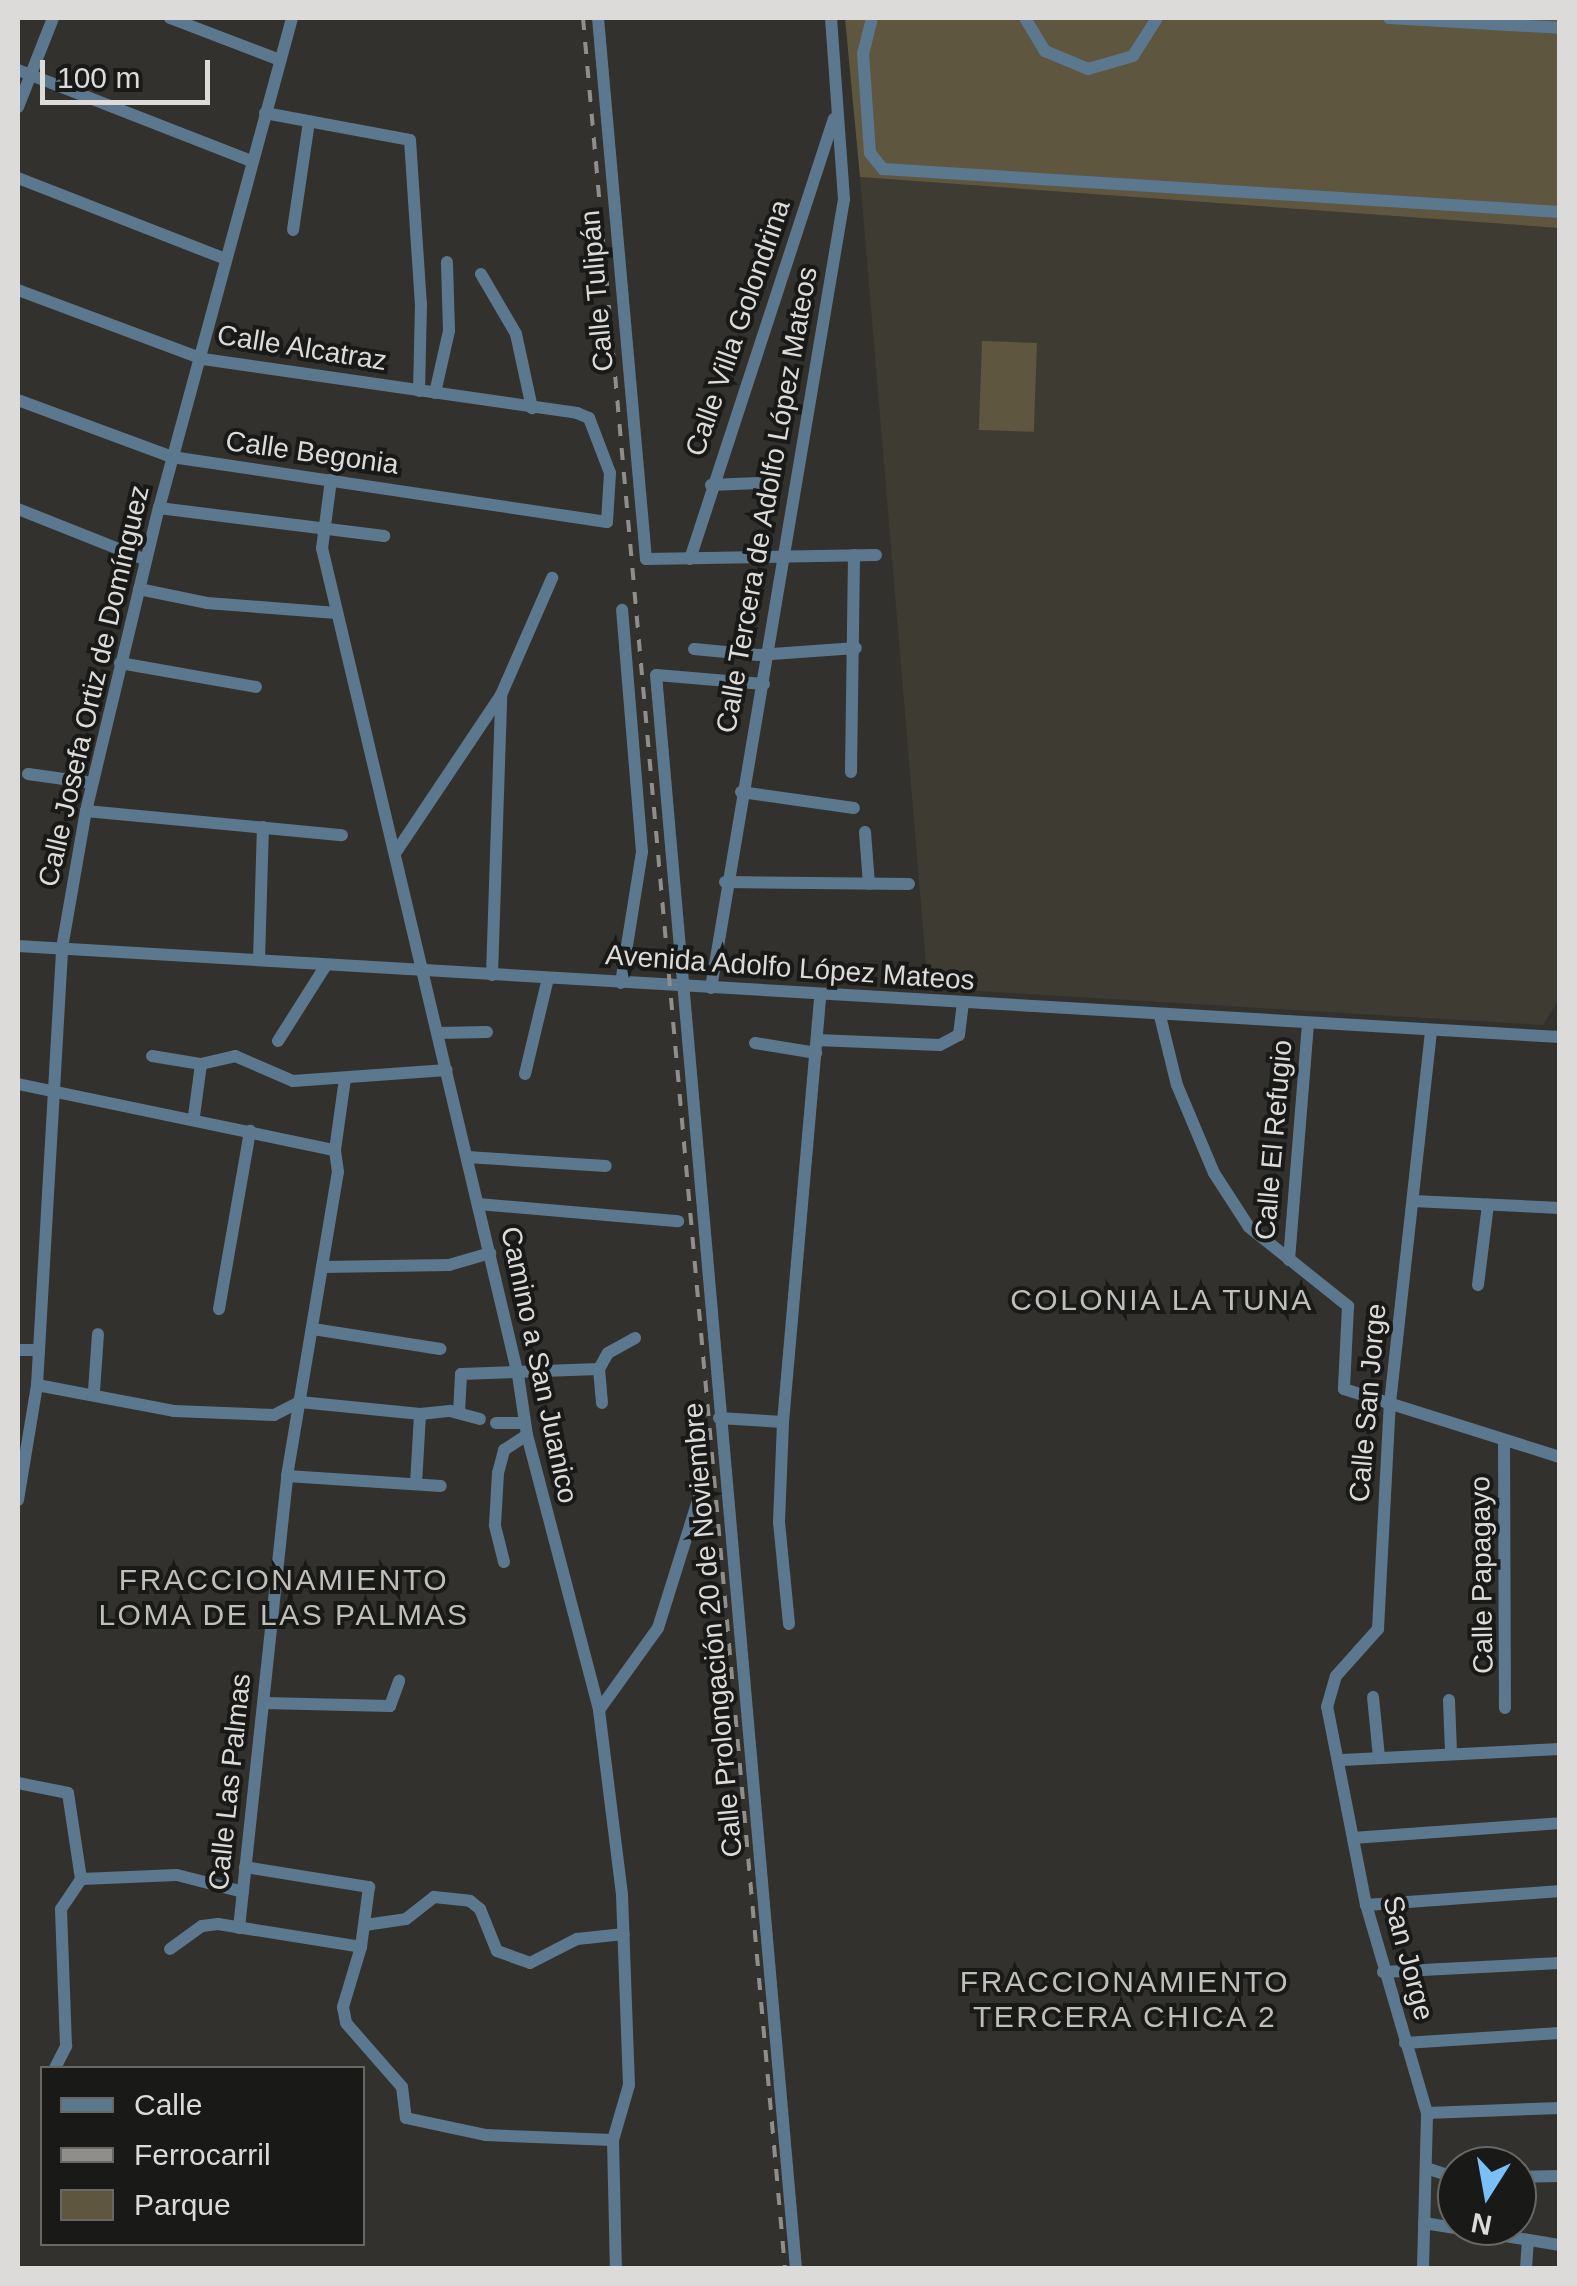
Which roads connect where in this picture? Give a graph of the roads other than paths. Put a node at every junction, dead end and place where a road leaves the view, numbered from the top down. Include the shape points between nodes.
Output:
1 (53, 18) edge
2 (170, 18) edge
3 (292, 18) edge
4 (598, 18) edge
5 (831, 18) edge
6 (872, 18) edge
7 (1025, 18) edge
8 (1157, 18) edge
9 (1389, 18) edge
10 (1560, 28) edge
11 (280, 60) junction
12 (24, 72) edge
13 (18, 107) edge
14 (265, 113) junction
15 (836, 114) junction
16 (309, 121) junction
17 (251, 161) junction
18 (18, 178) edge
19 (1560, 212) edge
20 (292, 230) dead end
21 (226, 259) junction
22 (447, 262) dead end
23 (481, 274) dead end
24 (18, 290) edge
25 (203, 359) junction
26 (419, 391) junction
27 (435, 393) junction
28 (18, 400) edge
29 (532, 408) junction
30 (172, 457) junction
31 (331, 480) junction
32 (758, 483) dead end
33 (712, 485) junction
34 (159, 508) junction
35 (18, 509) edge
36 (607, 522) joint
37 (322, 530) junction
38 (384, 536) dead end
39 (854, 555) junction
40 (876, 555) dead end
41 (786, 556) junction
42 (690, 558) junction
43 (146, 560) junction
44 (552, 578) dead end
45 (139, 589) junction
46 (622, 610) dead end
47 (337, 614) junction
48 (856, 648) junction
49 (694, 649) dead end
50 (772, 654) junction
51 (120, 664) junction
52 (764, 684) junction
53 (256, 686) dead end
54 (501, 695) junction
55 (851, 772) dead end
56 (28, 774) dead end
57 (92, 783) junction
58 (741, 792) junction
59 (854, 808) dead end
60 (86, 811) junction
61 (263, 828) junction
62 (866, 832) dead end
63 (342, 835) dead end
64 (396, 852) junction
65 (725, 882) junction
66 (868, 884) junction
67 (909, 884) dead end
68 (18, 946) edge
69 (62, 948) junction
70 (258, 960) junction
71 (326, 965) junction
72 (423, 970) junction
73 (492, 975) junction
74 (548, 978) junction
75 (621, 983) junction
76 (688, 987) junction
77 (711, 988) junction
78 (820, 995) junction
79 (963, 1004) junction
80 (1160, 1016) junction
81 (1308, 1025) junction
82 (487, 1032) dead end
83 (1432, 1032) junction
84 (438, 1033) junction
85 (1560, 1037) edge
86 (278, 1042) dead end
87 (755, 1043) dead end
88 (816, 1046) junction
89 (152, 1056) dead end
90 (200, 1064) junction
91 (447, 1070) junction
92 (526, 1074) dead end
93 (345, 1080) junction
94 (18, 1084) edge
95 (54, 1093) junction
96 (194, 1116) junction
97 (250, 1131) junction
98 (334, 1150) junction
99 (467, 1157) junction
100 (606, 1166) dead end
101 (1413, 1200) junction
102 (478, 1204) junction
103 (1488, 1204) junction
104 (1560, 1208) edge
105 (678, 1221) dead end
106 (490, 1253) junction
107 (1290, 1260) junction
108 (322, 1267) junction
109 (1478, 1285) dead end
110 (219, 1308) dead end
111 (313, 1328) junction
112 (98, 1334) dead end
113 (635, 1338) dead end
114 (440, 1349) dead end
115 (18, 1350) edge
116 (39, 1350) junction
117 (600, 1369) junction
118 (518, 1376) junction
119 (38, 1385) junction
120 (94, 1391) junction
121 (300, 1402) junction
122 (602, 1402) dead end
123 (1390, 1403) junction
124 (420, 1414) junction
125 (458, 1414) junction
126 (719, 1418) junction
127 (480, 1420) dead end
128 (783, 1422) junction
129 (496, 1423) dead end
130 (526, 1429) junction
131 (1504, 1440) junction
132 (1560, 1457) edge
133 (287, 1476) junction
134 (416, 1484) junction
135 (440, 1486) dead end
136 (701, 1491) dead end
137 (18, 1500) edge
138 (504, 1562) dead end
139 (789, 1624) dead end
140 (399, 1680) dead end
141 (1374, 1697) dead end
142 (1449, 1700) dead end
143 (264, 1704) junction
144 (1505, 1708) dead end
145 (599, 1710) junction
146 (1560, 1749) edge
147 (1452, 1753) junction
148 (1378, 1756) junction
149 (1342, 1760) junction
150 (18, 1783) edge
151 (1560, 1823) edge
152 (1353, 1838) junction
153 (245, 1867) junction
154 (82, 1879) junction
155 (1560, 1891) edge
156 (242, 1892) junction
157 (1366, 1905) junction
158 (365, 1925) junction
159 (239, 1928) junction
160 (624, 1934) junction
161 (361, 1947) junction
162 (170, 1949) dead end
163 (1560, 1963) edge
164 (1383, 1972) junction
165 (1560, 2033) edge
166 (1405, 2043) junction
167 (55, 2066) edge
168 (1560, 2108) edge
169 (1426, 2113) junction
170 (614, 2140) junction
171 (1426, 2168) junction
172 (1437, 2172) edge
173 (1424, 2223) junction
174 (1437, 2225) edge
175 (616, 2268) edge
176 (796, 2268) edge
177 (1423, 2268) edge

1 - 12 street
2 - 11 street
3 - 11 street, Calle Josefa Ortiz de Domínguez
4 - 42 street, Calle Tulipán via 646,560
5 - 15 street, Calle Tercera de Adolfo López Mateos
6 - 19 street via 863,53 870,153 883,170
7 - 8 street via 1045,52 1088,70 1132,56
9 - 10 street
11 - 14 street, Calle Josefa Ortiz de Domínguez
12 - 13 street
12 - 17 street
14 - 16 street
14 - 17 street, Calle Josefa Ortiz de Domínguez
15 - 33 street, Calle Villa Golondrina
15 - 41 street, Calle Tercera de Adolfo López Mateos via 844,199
16 - 20 street
16 - 26 street via 410,140 414,149
17 - 21 street, Calle Josefa Ortiz de Domínguez
18 - 21 street
21 - 25 street, Calle Josefa Ortiz de Domínguez
22 - 27 street via 449,331
23 - 29 street via 516,334
24 - 25 street, Calle Alcatraz
25 - 26 street, Calle Alcatraz
25 - 30 street, Calle Josefa Ortiz de Domínguez
26 - 27 street, Calle Alcatraz
27 - 29 street, Calle Alcatraz
28 - 30 street, Calle Begonia
29 - 36 street, Calle Alcatraz via 589,418 610,473
30 - 31 street, Calle Begonia
30 - 34 street, Calle Josefa Ortiz de Domínguez
31 - 36 street, Calle Begonia
31 - 37 street, Camino a San Juanico
32 - 33 street
33 - 42 street, Calle Villa Golondrina
34 - 37 street
34 - 43 street, Calle Josefa Ortiz de Domínguez
35 - 43 street
37 - 38 street
37 - 47 street, Camino a San Juanico
39 - 40 street
39 - 41 street
39 - 48 street
41 - 42 street
41 - 50 street, Calle Tercera de Adolfo López Mateos
43 - 45 street, Calle Josefa Ortiz de Domínguez
44 - 54 street
45 - 47 street via 207,603
45 - 51 street, Calle Josefa Ortiz de Domínguez
46 - 75 street via 642,852
47 - 64 street, Camino a San Juanico
48 - 50 street
48 - 55 street
49 - 50 street
50 - 52 street, Calle Tercera de Adolfo López Mateos
51 - 53 street
51 - 57 street, Calle Josefa Ortiz de Domínguez
52 - 58 street, Calle Tercera de Adolfo López Mateos
52 - 76 street via 656,675
54 - 64 street
54 - 73 street
56 - 57 street
57 - 60 street, Calle Josefa Ortiz de Domínguez
58 - 59 street
58 - 65 street, Calle Tercera de Adolfo López Mateos
60 - 61 street
60 - 69 street, Calle Josefa Ortiz de Domínguez
61 - 63 street
61 - 70 street
62 - 66 street
64 - 72 street, Camino a San Juanico
65 - 66 street
65 - 77 street, Calle Tercera de Adolfo López Mateos
66 - 67 street
68 - 69 street, Avenida Adolfo López Mateos
69 - 70 street, Avenida Adolfo López Mateos
69 - 95 street, Calle Josefa Ortiz de Domínguez
70 - 71 street, Avenida Adolfo López Mateos
71 - 72 street, Avenida Adolfo López Mateos
71 - 86 street
72 - 73 street, Avenida Adolfo López Mateos
72 - 84 street, Camino a San Juanico
73 - 74 street, Avenida Adolfo López Mateos
74 - 75 street, Avenida Adolfo López Mateos
74 - 92 street
75 - 76 street, Avenida Adolfo López Mateos
76 - 77 street, Avenida Adolfo López Mateos
76 - 126 street, Calle Prolongación 20 de Noviembre
77 - 78 street, Avenida Adolfo López Mateos
78 - 79 street, Avenida Adolfo López Mateos
78 - 88 street
79 - 80 street, Avenida Adolfo López Mateos
79 - 88 street via 952,1042
80 - 81 street, Avenida Adolfo López Mateos
80 - 107 street via 1178,1085 1214,1173 1249,1227
81 - 83 street, Avenida Adolfo López Mateos
81 - 107 street, Calle El Refugio
82 - 84 street
83 - 85 street, Avenida Adolfo López Mateos
83 - 101 street, Calle San Jorge
84 - 91 street, Camino a San Juanico
87 - 88 street
88 - 128 street
89 - 90 street
90 - 93 street via 235,1056 284,1080
90 - 96 street
91 - 93 street
91 - 99 street, Camino a San Juanico
93 - 98 street, Calle Las Palmas
94 - 95 street
95 - 96 street
95 - 116 street, Calle Josefa Ortiz de Domínguez
96 - 97 street
97 - 98 street
97 - 110 street
98 - 108 street, Calle Las Palmas via 338,1172
99 - 100 street
99 - 102 street, Camino a San Juanico
101 - 103 street
101 - 123 street, Calle San Jorge
102 - 105 street
102 - 106 street, Camino a San Juanico
103 - 104 street
103 - 109 street
106 - 108 street via 449,1266
106 - 118 street, Camino a San Juanico
107 - 123 street via 1348,1306 1344,1390
108 - 111 street, Calle Las Palmas
111 - 114 street
111 - 121 street, Calle Las Palmas
112 - 120 street
113 - 117 street via 608,1354
115 - 116 street
116 - 119 street, Calle Josefa Ortiz de Domínguez
117 - 118 street
117 - 122 street
118 - 125 street via 461,1374
118 - 130 street, Camino a San Juanico
119 - 120 street
119 - 137 street, Calle Josefa Ortiz de Domínguez
120 - 121 street via 174,1412 274,1415
121 - 124 street
121 - 133 street, Calle Las Palmas
123 - 131 street
123 - 149 street, Calle San Jorge via 1378,1630 1336,1676 1327,1707
124 - 125 street
124 - 134 street
125 - 127 street
126 - 128 street
126 - 176 street, Calle Prolongación 20 de Noviembre
128 - 139 street via 779,1522
129 - 130 street
130 - 138 street via 504,1450 498,1472 495,1525
130 - 145 street, Camino a San Juanico
131 - 132 street
131 - 144 street, Calle Papagayo
133 - 134 street
133 - 143 street, Calle Las Palmas
134 - 135 street
136 - 145 street via 658,1628
140 - 143 street via 390,1706
141 - 148 street
142 - 147 street
143 - 153 street, Calle Las Palmas
145 - 160 street, Camino a San Juanico
146 - 147 street
147 - 148 street
148 - 149 street
149 - 152 street, San Jorge
150 - 154 street via 68,1793
151 - 152 street
152 - 157 street, San Jorge
153 - 156 street, Calle Las Palmas
153 - 158 street via 370,1886
154 - 156 street via 177,1875
154 - 167 street via 61,1910 66,2046
155 - 157 street
156 - 159 street, Calle Las Palmas
157 - 164 street, San Jorge
158 - 160 street via 406,1919 434,1896 470,1901 498,1951 530,1962 578,1939
158 - 161 street
159 - 161 street
159 - 162 street via 202,1926
160 - 170 street, Camino a San Juanico via 630,2086
161 - 170 street via 347,1982 346,2023 402,2088 406,2118 486,2135
163 - 164 street
164 - 166 street, San Jorge
165 - 166 street
166 - 169 street, San Jorge
168 - 169 street
169 - 171 street, San Jorge
170 - 175 street, Camino a San Juanico
171 - 172 street
171 - 173 street
173 - 174 street
173 - 177 street

